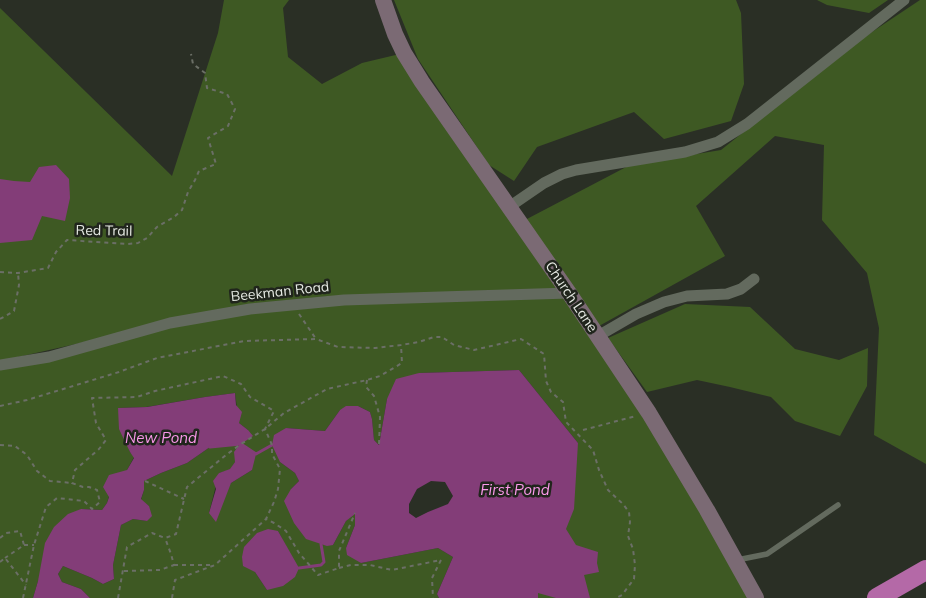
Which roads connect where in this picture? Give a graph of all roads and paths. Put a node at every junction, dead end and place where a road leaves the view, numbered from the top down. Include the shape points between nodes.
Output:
1 (383, 0) edge
2 (904, 0) edge
3 (190, 54) dead end
4 (509, 207) junction
5 (0, 272) edge
6 (18, 274) junction
7 (754, 278) dead end
8 (569, 293) junction
9 (298, 313) dead end
10 (0, 319) edge
11 (598, 336) junction
12 (316, 339) junction
13 (401, 345) junction
14 (0, 365) edge
15 (367, 380) junction
16 (0, 406) edge
17 (649, 413) junction
18 (265, 429) junction
19 (583, 430) dead end
20 (0, 445) edge
21 (379, 445) dead end
22 (145, 481) dead end
23 (72, 483) junction
24 (184, 499) junction
25 (838, 505) dead end
26 (356, 513) dead end
27 (266, 519) junction
28 (0, 538) edge
29 (165, 538) junction
30 (34, 545) junction
31 (24, 546) junction
32 (5, 558) junction
33 (735, 561) junction
34 (0, 562) edge
35 (215, 565) junction
36 (174, 566) junction
37 (339, 568) junction
38 (926, 570) edge
39 (123, 571) junction
40 (26, 585) junction
41 (23, 598) edge
42 (118, 598) edge
43 (172, 598) edge
44 (433, 598) edge
45 (616, 598) edge
46 (756, 598) edge
47 (877, 598) edge

1 - 4 street, Church Lane via 404,53
2 - 4 street via 747,124 718,142 685,152 562,174
3 - 6 path, Red Trail via 192,64 205,73 207,88 227,94 235,109 228,126 208,138 216,164 199,171 182,210 138,243 68,240 56,252 48,268
4 - 8 street, Church Lane
5 - 6 path, Red Trail
6 - 10 path via 20,284 14,311
7 - 11 street via 741,289 727,294 687,296 664,302
8 - 11 street, Church Lane
8 - 14 street, Beekman Road via 344,300 250,309 170,323 49,357
9 - 12 path
11 - 17 street, Church Lane
12 - 13 path via 338,347
12 - 16 path via 244,341 157,358
13 - 15 path via 402,363
13 - 45 path via 442,337 454,345 474,350 521,339 544,354 546,381 551,392 563,402 566,422 593,450 608,490 629,512 628,536 633,549 634,579
15 - 18 path via 327,389 284,413
15 - 21 path via 366,388 374,396 380,417
17 - 19 path
17 - 33 street, Church Lane
18 - 23 path via 274,411 250,397 241,384 223,376 137,397 92,398 96,423 106,440 75,470
18 - 24 path via 187,487
18 - 27 path via 280,469 278,489
20 - 23 path via 15,446 27,455 37,471 50,480
22 - 24 path
23 - 30 path via 97,490 100,502 92,509 84,500 57,498 46,507
24 - 29 path via 176,534
25 - 33 lane via 767,554
26 - 37 path via 339,551
27 - 35 path
27 - 37 path via 286,531 318,575
28 - 31 path via 6,533 20,531
29 - 36 path
29 - 39 path via 152,533 127,546
30 - 31 path
30 - 40 path
31 - 32 path
32 - 34 path
32 - 40 path
33 - 46 street, Church Lane
35 - 36 path
35 - 43 path via 175,580
36 - 39 path via 160,570
37 - 44 path via 370,565 392,570 441,560 432,578
38 - 47 highway
39 - 42 path
40 - 41 path

